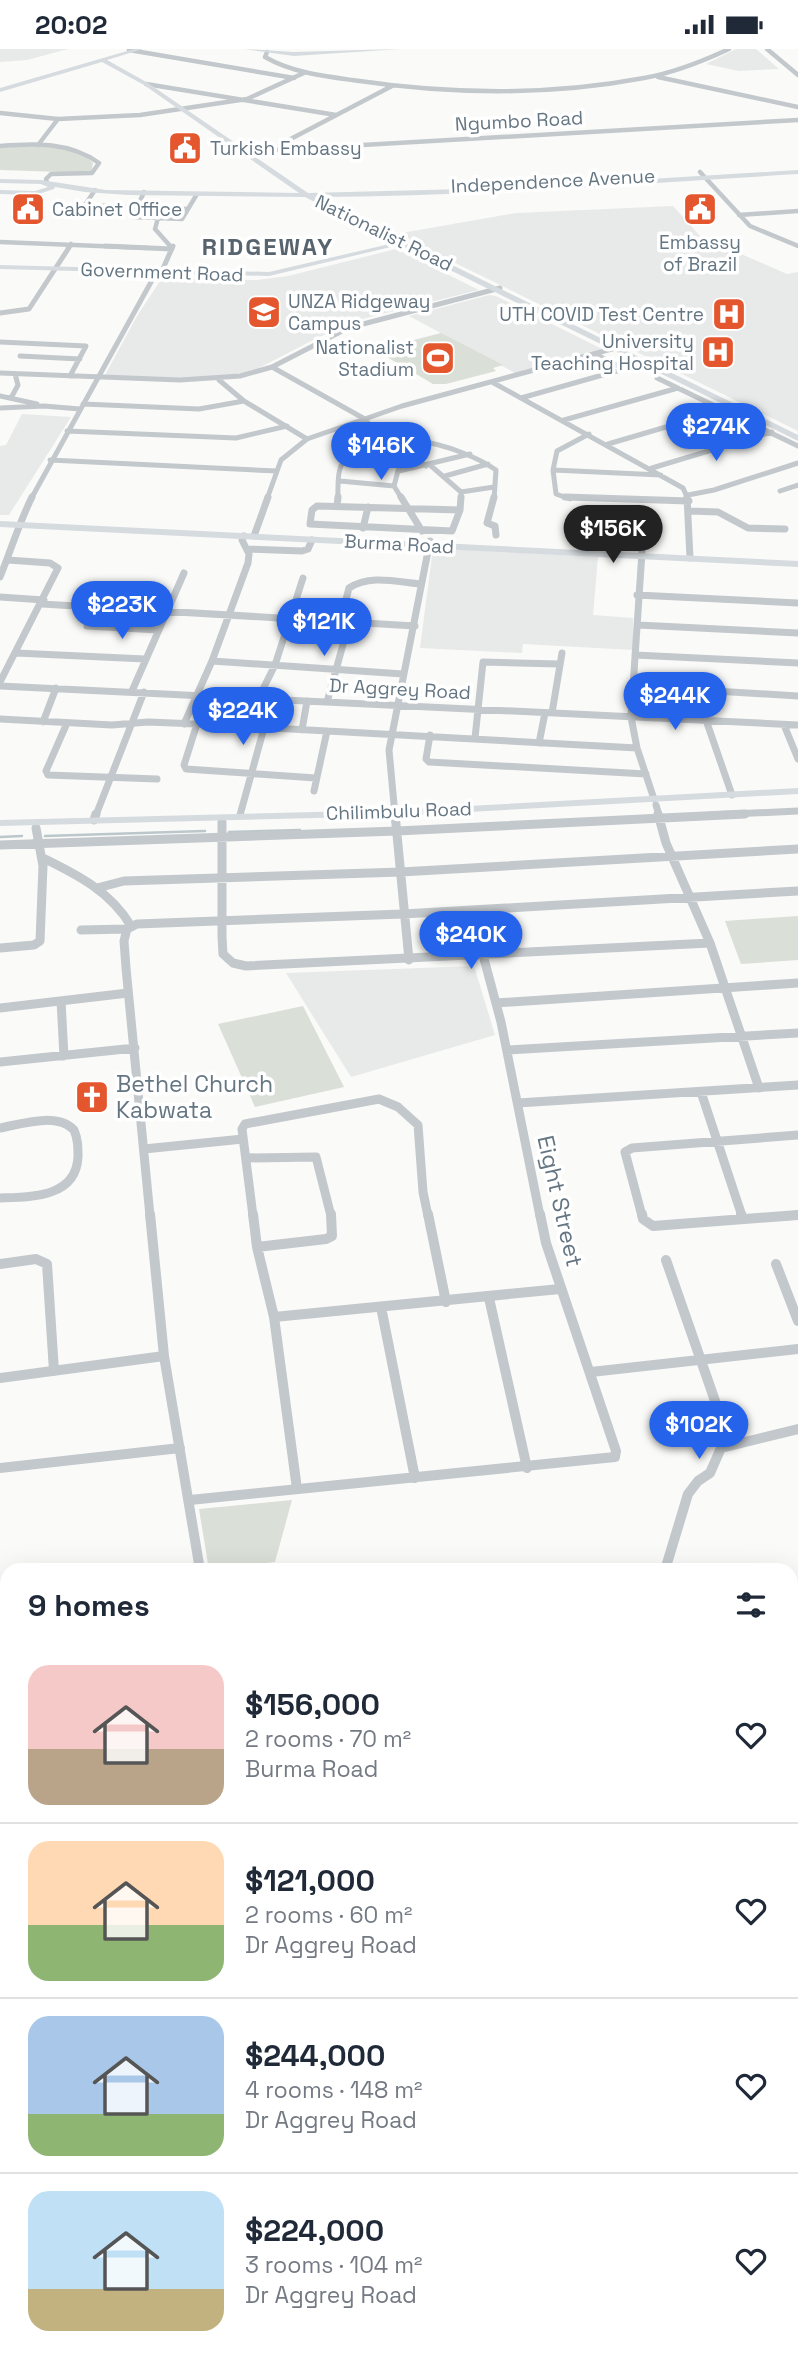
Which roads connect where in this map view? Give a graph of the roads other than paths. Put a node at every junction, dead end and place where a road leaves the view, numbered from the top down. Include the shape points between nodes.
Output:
1 (140, 49) edge
2 (247, 49) edge
3 (255, 49) edge
4 (367, 49) edge
5 (397, 49) edge
6 (729, 49) edge
7 (767, 49) edge
8 (131, 50) edge
9 (268, 50) edge
10 (318, 52) junction
11 (103, 59) junction
12 (306, 72) junction
13 (798, 75) edge
14 (654, 76) junction
15 (294, 78) junction
16 (146, 84) junction
17 (393, 86) junction
18 (0, 89) edge
19 (247, 99) junction
20 (798, 107) edge
21 (180, 108) junction
22 (0, 113) edge
23 (336, 115) junction
24 (58, 119) junction
25 (798, 120) edge
26 (38, 145) junction
27 (0, 146) edge
28 (284, 148) junction
29 (241, 152) junction
30 (798, 167) edge
31 (275, 168) dead end
32 (267, 169) junction
33 (798, 172) edge
34 (702, 175) junction
35 (0, 181) edge
36 (47, 183) junction
37 (286, 183) junction
38 (526, 185) junction
39 (74, 188) junction
40 (95, 190) junction
41 (0, 192) edge
42 (43, 192) junction
43 (144, 192) junction
44 (197, 194) junction
45 (252, 196) junction
46 (308, 196) junction
47 (365, 197) junction
48 (137, 207) junction
49 (336, 208) junction
50 (188, 209) junction
51 (798, 211) edge
52 (739, 215) junction
53 (158, 218) junction
54 (0, 242) edge
55 (402, 243) junction
56 (71, 244) junction
57 (798, 247) edge
58 (172, 249) junction
59 (0, 267) edge
60 (56, 269) junction
61 (159, 273) junction
62 (497, 289) junction
63 (0, 313) edge
64 (0, 342) edge
65 (617, 348) junction
66 (595, 354) junction
67 (20, 356) dead end
68 (80, 359) junction
69 (272, 367) junction
70 (0, 373) edge
71 (15, 373) junction
72 (70, 376) junction
73 (98, 377) junction
74 (657, 378) dead end
75 (219, 380) junction
76 (492, 382) junction
77 (678, 388) junction
78 (0, 398) edge
79 (521, 398) junction
80 (14, 399) junction
81 (244, 401) junction
82 (42, 406) junction
83 (81, 407) junction
84 (0, 408) edge
85 (724, 409) junction
86 (363, 418) junction
87 (564, 420) junction
88 (287, 426) junction
89 (67, 431) junction
90 (772, 432) junction
91 (589, 433) junction
92 (798, 436) edge
93 (384, 438) junction
94 (307, 439) junction
95 (608, 444) junction
96 (367, 446) junction
97 (798, 446) edge
98 (470, 454) junction
99 (51, 460) junction
100 (798, 463) edge
101 (488, 464) junction
102 (428, 466) junction
103 (652, 468) junction
104 (554, 470) junction
105 (277, 471) junction
106 (399, 471) junction
107 (663, 475) junction
108 (445, 476) junction
109 (340, 481) junction
110 (798, 485) edge
111 (394, 486) junction
112 (494, 487) junction
113 (780, 491) dead end
114 (461, 492) junction
115 (689, 498) junction
116 (337, 506) junction
117 (368, 507) junction
118 (408, 508) junction
119 (460, 510) junction
120 (690, 511) junction
121 (0, 522) edge
122 (20, 523) junction
123 (363, 528) junction
124 (785, 529) dead end
125 (422, 531) junction
126 (251, 535) junction
127 (496, 535) dead end
128 (312, 540) junction
129 (430, 543) junction
130 (248, 549) junction
131 (642, 553) junction
132 (690, 556) junction
133 (8, 560) junction
134 (798, 562) edge
135 (184, 573) dead end
136 (0, 577) edge
137 (303, 579) dead end
138 (421, 584) junction
139 (637, 595) junction
140 (0, 597) edge
141 (43, 602) junction
142 (798, 603) edge
143 (166, 613) junction
144 (228, 616) junction
145 (289, 619) junction
146 (340, 622) junction
147 (349, 623) junction
148 (638, 625) junction
149 (87, 626) dead end
150 (415, 626) junction
151 (158, 630) junction
152 (798, 633) edge
153 (16, 653) junction
154 (562, 653) dead end
155 (635, 655) junction
156 (145, 659) junction
157 (212, 661) junction
158 (798, 663) edge
159 (559, 664) junction
160 (275, 665) junction
161 (337, 668) junction
162 (403, 674) junction
163 (0, 684) edge
164 (633, 686) junction
165 (56, 688) junction
166 (132, 691) junction
167 (144, 692) junction
168 (197, 694) junction
169 (798, 696) edge
170 (258, 699) junction
171 (307, 701) junction
172 (327, 702) junction
173 (396, 705) junction
174 (478, 709) junction
175 (548, 713) junction
176 (631, 717) junction
177 (706, 720) junction
178 (1, 721) edge
179 (43, 722) junction
180 (67, 723) junction
181 (184, 724) junction
182 (197, 724) junction
183 (129, 725) junction
184 (784, 725) junction
185 (798, 725) edge
186 (252, 727) junction
187 (264, 728) junction
188 (302, 730) junction
189 (327, 731) junction
190 (390, 734) junction
191 (430, 735) junction
192 (475, 738) junction
193 (540, 743) junction
194 (636, 748) junction
195 (798, 759) edge
196 (252, 774) junction
197 (646, 774) junction
198 (111, 777) junction
199 (316, 778) junction
200 (157, 779) dead end
201 (314, 791) dead end
202 (798, 792) edge
203 (732, 795) junction
204 (798, 797) edge
205 (655, 802) junction
206 (798, 811) edge
207 (395, 815) junction
208 (240, 816) junction
209 (658, 818) junction
210 (94, 820) junction
211 (222, 822) junction
212 (0, 823) edge
213 (36, 828) junction
214 (0, 829) edge
215 (397, 831) junction
216 (222, 838) junction
217 (35, 843) junction
218 (0, 845) edge
219 (798, 849) edge
220 (673, 857) junction
221 (43, 858) junction
222 (401, 872) junction
223 (222, 878) junction
224 (97, 888) junction
225 (798, 891) edge
226 (691, 898) junction
227 (403, 914) junction
228 (220, 920) junction
229 (129, 927) junction
230 (81, 930) dead end
231 (710, 943) junction
232 (0, 948) edge
233 (483, 955) junction
234 (409, 960) junction
235 (798, 983) edge
236 (725, 987) junction
237 (128, 993) junction
238 (61, 1001) junction
239 (496, 1003) junction
240 (0, 1008) edge
241 (798, 1034) edge
242 (741, 1037) junction
243 (135, 1048) junction
244 (507, 1050) junction
245 (64, 1056) junction
246 (0, 1062) edge
247 (798, 1085) edge
248 (759, 1088) junction
249 (701, 1092) junction
250 (518, 1103) junction
251 (0, 1128) edge
252 (798, 1135) edge
253 (243, 1139) junction
254 (720, 1142) junction
255 (144, 1149) junction
256 (247, 1158) junction
257 (0, 1198) edge
258 (798, 1215) edge
259 (743, 1219) junction
260 (257, 1247) junction
261 (666, 1260) dead end
262 (0, 1264) edge
263 (776, 1264) dead end
264 (560, 1289) junction
265 (489, 1298) junction
266 (446, 1302) junction
267 (381, 1307) junction
268 (274, 1317) junction
269 (798, 1321) edge
270 (798, 1349) edge
271 (164, 1356) junction
272 (701, 1361) junction
273 (54, 1371) junction
274 (590, 1372) junction
275 (0, 1378) edge
276 (796, 1429) edge
277 (730, 1444) junction
278 (180, 1448) junction
279 (0, 1468) edge
280 (527, 1468) junction
281 (415, 1478) junction
282 (298, 1489) junction
283 (190, 1500) junction
284 (199, 1563) edge
285 (668, 1563) edge

1 - 8 main road
2 - 9 main road
3 - 10 main road
4 - 10 main road
5 - 10 main road
6 - 14 street
7 - 13 street
8 - 11 main road
8 - 15 street
9 - 10 main road
9 - 12 street via 265,57 269,60
11 - 16 main road
11 - 18 main road
12 - 15 street
12 - 17 street
14 - 17 street via 513,89
14 - 20 street
15 - 19 street
16 - 19 street
16 - 21 main road
17 - 23 street
19 - 21 street
19 - 23 street
21 - 24 street
21 - 29 main road
22 - 24 street
23 - 28 street via 283,143
24 - 26 street
25 - 28 street, Ngumbo Road
26 - 27 street
26 - 36 street via 77,151 99,163 92,173 58,173 48,176
28 - 29 street, Ngumbo Road
29 - 32 main road
30 - 34 main road, Independence Avenue
31 - 32 street
32 - 37 main road
33 - 34 main road, Independence Avenue
34 - 38 main road, Independence Avenue
34 - 52 street
35 - 36 main road, Independence Avenue
36 - 39 main road, Independence Avenue
36 - 42 main road via 52,188
37 - 45 main road via 279,190
37 - 46 main road
38 - 46 main road, Independence Avenue
38 - 47 main road, Independence Avenue
39 - 40 main road, Independence Avenue
39 - 42 main road, Independence Avenue
40 - 43 main road, Independence Avenue
40 - 48 street via 85,205
41 - 42 main road, Independence Avenue
43 - 44 main road, Independence Avenue
43 - 48 street
44 - 45 main road, Independence Avenue
44 - 50 street
45 - 46 main road, Independence Avenue
46 - 47 main road, Independence Avenue
46 - 49 main road, Nationalist Road
46 - 55 main road, Nationalist Road
47 - 49 main road via 343,201
48 - 50 street
48 - 53 street via 133,217
49 - 55 main road, Nationalist Road
50 - 53 street via 182,219
51 - 52 street
52 - 57 street via 754,228
53 - 58 street via 155,229 171,242
54 - 56 street
55 - 61 main road, Government Road via 270,274
55 - 62 main road, Nationalist Road
56 - 58 street
56 - 60 street
58 - 61 street
59 - 60 main road, Government Road
60 - 61 main road, Government Road
60 - 63 street via 28,310
61 - 73 street
62 - 65 main road, Nationalist Road
62 - 69 street via 348,328
64 - 68 street via 86,346
65 - 66 street
65 - 92 main road, Nationalist Road
66 - 76 street
66 - 79 street via 624,369
67 - 68 street
68 - 72 street
69 - 75 street
69 - 86 street
70 - 71 street
71 - 72 street
71 - 80 street
72 - 73 street
73 - 75 street
73 - 83 street
74 - 77 street
75 - 81 street
76 - 79 street
76 - 86 street
77 - 85 street
77 - 87 street
78 - 80 street
79 - 87 street
80 - 82 street
81 - 83 street via 200,409
81 - 88 street
82 - 83 street
82 - 84 street
83 - 89 street
85 - 90 street
85 - 95 street
86 - 93 street
86 - 94 street
87 - 91 street
88 - 89 street via 236,438
88 - 94 street
89 - 99 street
90 - 97 street
90 - 103 street
91 - 95 street
91 - 104 street via 560,447
93 - 96 street
93 - 98 street via 437,443
93 - 102 street
94 - 105 street via 286,454
95 - 103 street
96 - 106 street via 396,464
96 - 109 street via 342,462
98 - 101 street
98 - 102 street
99 - 105 street
99 - 122 street
100 - 115 street
101 - 108 street
101 - 112 street via 496,470
102 - 106 street
102 - 108 street
103 - 107 street
104 - 107 street
104 - 115 street via 555,490 561,497
105 - 126 street
106 - 111 street
107 - 115 street via 683,488
108 - 114 street
109 - 111 street
109 - 116 street
110 - 113 street
111 - 118 street
112 - 114 street
112 - 127 street via 487,523 495,526
114 - 119 street
115 - 120 street
116 - 117 street
116 - 123 street via 313,508 310,524
117 - 118 street
117 - 123 street
118 - 119 street
118 - 125 street
119 - 125 street via 452,531
120 - 124 street via 718,512 748,528
120 - 132 street
121 - 122 main road, Burma Road
122 - 126 main road, Burma Road
122 - 133 street
123 - 125 street
126 - 128 main road, Burma Road
126 - 129 main road, Burma Road
126 - 130 street via 242,540
128 - 129 main road, Burma Road
128 - 130 street via 302,551
129 - 131 main road, Burma Road
129 - 138 street
130 - 144 street via 248,563
131 - 132 main road, Burma Road
131 - 139 street
132 - 134 main road, Burma Road
133 - 136 street
133 - 141 street via 57,566
135 - 143 street
137 - 145 street
138 - 146 street via 353,584
138 - 150 street
139 - 142 street
139 - 148 street
140 - 141 street
141 - 143 street
141 - 153 street
143 - 144 street
143 - 151 street
144 - 145 street
144 - 157 street
145 - 146 street
145 - 160 street
146 - 147 street
147 - 150 street
147 - 161 street
148 - 152 street
148 - 155 street
149 - 151 street
150 - 162 street
151 - 156 street
153 - 156 street
153 - 163 street
154 - 159 street
155 - 158 street
155 - 164 street
156 - 166 street
157 - 160 street
157 - 168 street
159 - 174 street via 483,661
159 - 175 street
160 - 161 street
160 - 170 street
161 - 162 street
161 - 172 street
162 - 173 street
163 - 165 street, Dr Aggrey Road
164 - 169 street
164 - 176 street
165 - 166 street, Dr Aggrey Road
165 - 179 street
166 - 167 street, Dr Aggrey Road
167 - 168 street, Dr Aggrey Road
167 - 183 street
168 - 170 street, Dr Aggrey Road
168 - 181 street
170 - 171 street, Dr Aggrey Road
170 - 186 street
171 - 172 street, Dr Aggrey Road
171 - 188 street
172 - 173 street, Dr Aggrey Road
173 - 174 street, Dr Aggrey Road
173 - 190 street
174 - 175 street, Dr Aggrey Road
174 - 192 street
175 - 176 street, Dr Aggrey Road
175 - 193 street
176 - 177 street, Dr Aggrey Road
176 - 194 street
177 - 184 street, Dr Aggrey Road
177 - 203 street
178 - 179 street
179 - 180 street
180 - 183 street
180 - 198 street via 46,773
181 - 182 street
181 - 183 street
182 - 186 street
182 - 196 street via 186,769
183 - 198 street
184 - 185 street, Dr Aggrey Road
184 - 195 street
186 - 187 street
187 - 188 street
187 - 196 street
188 - 189 street
189 - 190 street
189 - 199 street
190 - 191 street
190 - 207 street via 388,762
191 - 192 street
191 - 197 street via 429,762
192 - 193 street
193 - 194 street
194 - 197 street
196 - 199 street
196 - 208 street
197 - 205 street
198 - 200 street
198 - 210 street
199 - 201 street
202 - 203 main road, Chilimbulu Road
203 - 205 main road, Chilimbulu Road
204 - 205 main road, Chilimbulu Road
205 - 207 main road, Chilimbulu Road
205 - 209 street
206 - 209 street
207 - 208 main road, Chilimbulu Road
207 - 211 main road, Chilimbulu Road
207 - 215 street
208 - 210 main road, Chilimbulu Road
209 - 215 street
209 - 220 street
210 - 212 main road, Chilimbulu Road
211 - 213 main road, Chilimbulu Road
211 - 216 street
213 - 214 main road, Chilimbulu Road
213 - 217 street
215 - 216 street
215 - 222 street
216 - 217 street
216 - 223 street
217 - 218 street
217 - 221 street
219 - 220 street
220 - 222 street
220 - 226 street
221 - 224 street
221 - 232 street via 40,941
222 - 223 street
222 - 227 street
223 - 224 street via 124,881
223 - 228 street
224 - 229 street via 123,912
225 - 226 street
226 - 227 street
226 - 231 street
227 - 228 street
227 - 234 street
228 - 229 street
228 - 234 street via 223,954 246,966
229 - 230 street
229 - 237 street via 124,941
231 - 233 street
231 - 236 street
233 - 234 street
233 - 239 street, Eight Street
235 - 236 street
236 - 239 street
236 - 242 street
237 - 238 street
237 - 243 street
238 - 240 street
238 - 245 street
239 - 244 street, Eight Street
241 - 242 street
242 - 244 street
242 - 248 street
243 - 245 street
243 - 255 street
244 - 250 street, Eight Street
245 - 246 street
247 - 248 street
248 - 249 street
249 - 250 street
249 - 254 street
250 - 264 street, Eight Street via 546,1243
251 - 257 street via 66,1124 78,1139 79,1156 75,1172 59,1191
252 - 254 street
253 - 255 street
253 - 256 street
253 - 266 street via 245,1124 379,1099 412,1117 418,1125 423,1192
254 - 259 street
254 - 259 street via 625,1152 643,1219 653,1226
255 - 271 street
256 - 260 street
256 - 260 street via 316,1157 333,1231 326,1238
258 - 259 street
260 - 268 street
261 - 272 street
262 - 273 street via 37,1259 47,1264
263 - 269 street
264 - 265 street
264 - 274 street, Eight Street
265 - 266 street
265 - 280 street
266 - 267 street
267 - 268 street
267 - 281 street
268 - 282 street
270 - 272 street
271 - 273 street
271 - 278 street
272 - 274 street
272 - 277 street
273 - 275 street
274 - 280 street, Eight Street via 615,1457
276 - 277 street
277 - 285 street via 720,1448 710,1473 688,1494
278 - 279 street
278 - 283 street
280 - 281 street
281 - 282 street
282 - 283 street
283 - 284 street

